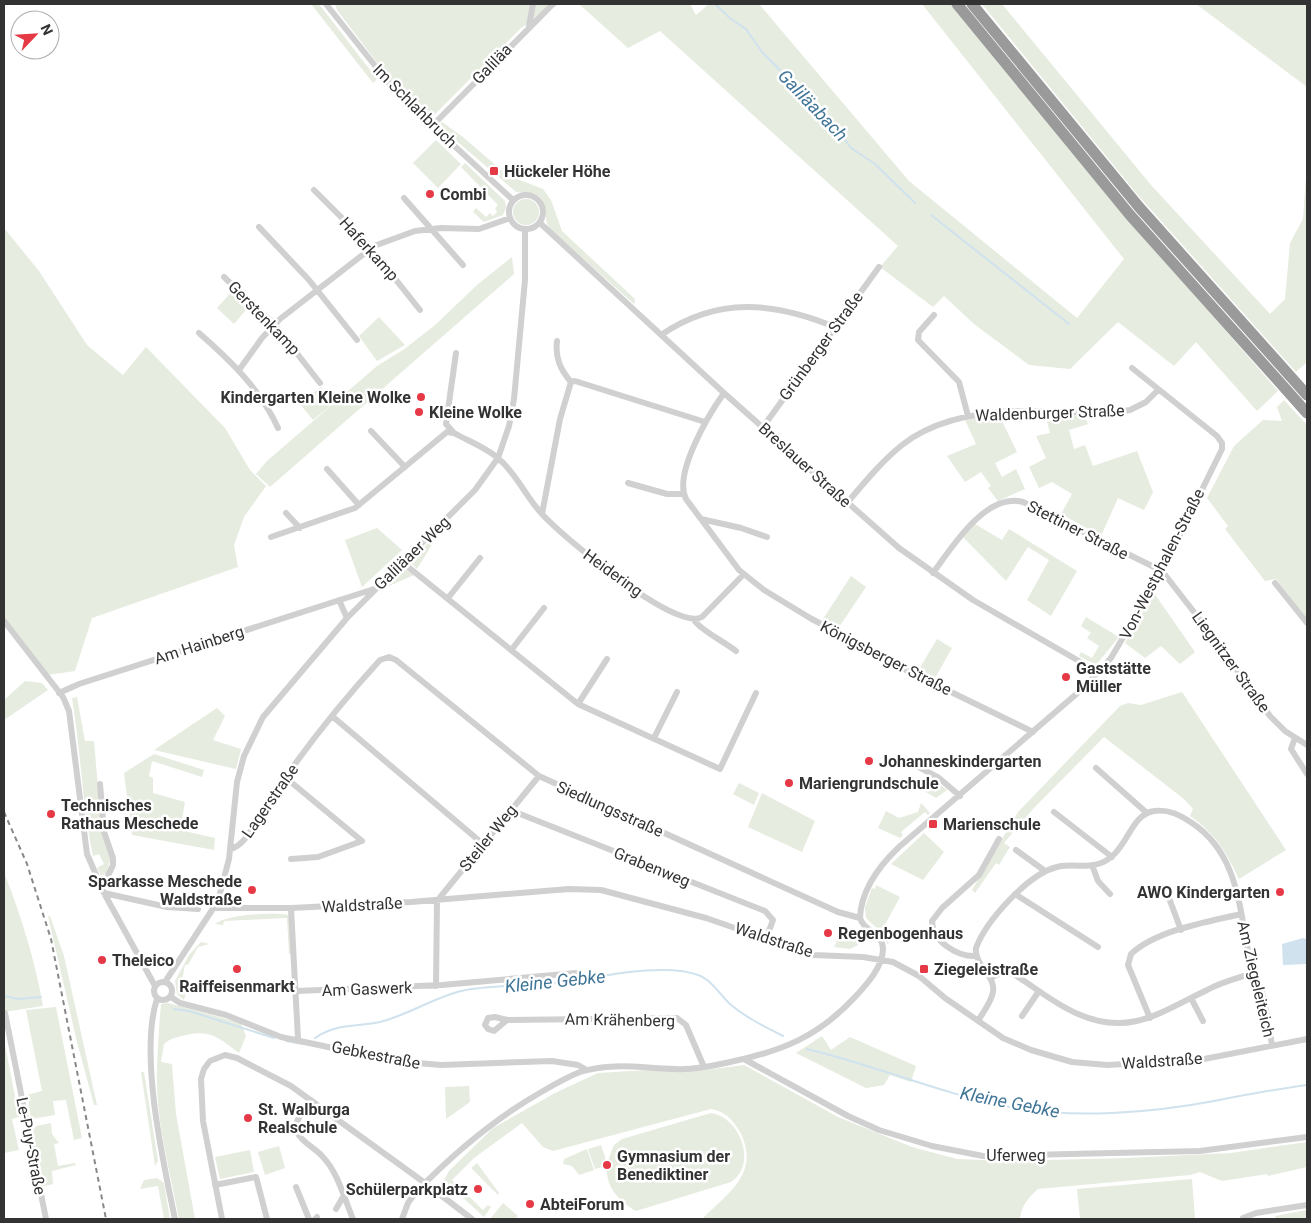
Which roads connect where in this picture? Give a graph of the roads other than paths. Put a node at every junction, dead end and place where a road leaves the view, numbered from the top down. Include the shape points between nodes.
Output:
1 (326, 4) edge
2 (533, 4) edge
3 (553, 4) edge
4 (957, 4) edge
5 (972, 4) edge
6 (529, 26) junction
7 (432, 126) junction
8 (314, 190) dead end
9 (404, 198) dead end
10 (514, 200) junction
11 (510, 218) junction
12 (540, 223) junction
13 (259, 227) dead end
14 (432, 228) junction
15 (525, 229) junction
16 (370, 249) junction
17 (463, 265) dead end
18 (879, 267) dead end
19 (224, 277) dead end
20 (317, 289) junction
21 (420, 310) dead end
22 (934, 314) dead end
23 (274, 324) junction
24 (835, 327) junction
25 (199, 333) dead end
26 (661, 335) junction
27 (357, 340) dead end
28 (557, 340) dead end
29 (456, 353) dead end
30 (1132, 368) dead end
31 (239, 370) junction
32 (571, 382) junction
33 (320, 383) dead end
34 (1158, 390) junction
35 (724, 393) junction
36 (1307, 395) edge
37 (1307, 413) edge
38 (968, 416) junction
39 (705, 422) junction
40 (763, 427) junction
41 (278, 428) dead end
42 (371, 431) dead end
43 (454, 433) junction
44 (498, 458) junction
45 (405, 467) junction
46 (327, 469) dead end
47 (628, 483) dead end
48 (683, 494) junction
49 (847, 503) junction
50 (359, 505) junction
51 (286, 512) dead end
52 (542, 514) junction
53 (701, 519) junction
54 (300, 528) junction
55 (271, 537) dead end
56 (767, 537) dead end
57 (480, 558) dead end
58 (402, 562) junction
59 (1162, 571) junction
60 (933, 573) junction
61 (744, 574) junction
62 (1275, 583) dead end
63 (375, 589) junction
64 (448, 598) junction
65 (339, 600) junction
66 (544, 608) dead end
67 (347, 618) junction
68 (694, 620) junction
69 (4, 621) edge
70 (1307, 623) edge
71 (512, 649) junction
72 (736, 651) dead end
73 (386, 658) joint
74 (607, 659) dead end
75 (1098, 672) junction
76 (677, 692) dead end
77 (59, 693) junction
78 (756, 693) dead end
79 (578, 704) junction
80 (332, 716) junction
81 (1033, 732) junction
82 (654, 738) junction
83 (1295, 738) junction
84 (1307, 745) edge
85 (904, 759) dead end
86 (1096, 768) dead end
87 (1307, 774) edge
88 (539, 776) junction
89 (286, 778) junction
90 (100, 784) dead end
91 (960, 796) junction
92 (510, 810) junction
93 (1054, 812) dead end
94 (1147, 812) junction
95 (999, 838) dead end
96 (483, 844) junction
97 (230, 848) junction
98 (1016, 850) dead end
99 (1112, 857) junction
100 (291, 859) dead end
101 (1092, 865) junction
102 (1045, 871) junction
103 (103, 891) junction
104 (1015, 894) junction
105 (1110, 894) dead end
106 (1169, 898) dead end
107 (437, 900) junction
108 (214, 908) junction
109 (292, 908) junction
110 (198, 909) dead end
111 (1240, 914) junction
112 (860, 918) junction
113 (1180, 930) junction
114 (766, 939) junction
115 (1098, 947) dead end
116 (976, 956) junction
117 (882, 959) junction
118 (576, 973) dead end
119 (1254, 973) junction
120 (990, 978) junction
121 (165, 982) junction
122 (155, 986) junction
123 (436, 986) junction
124 (297, 991) junction
125 (1039, 991) junction
126 (170, 997) junction
127 (1191, 998) junction
128 (157, 999) junction
129 (5, 1013) dead end
130 (1022, 1016) dead end
131 (1150, 1018) junction
132 (507, 1020) dead end
133 (978, 1021) junction
134 (1203, 1021) dead end
135 (298, 1039) junction
136 (1307, 1039) edge
137 (1272, 1045) junction
138 (744, 1059) junction
139 (704, 1067) junction
140 (587, 1070) junction
141 (311, 1100) junction
142 (1307, 1137) edge
143 (425, 1183) junction
144 (215, 1185) junction
145 (296, 1187) dead end
146 (344, 1197) junction
147 (1307, 1205) edge
148 (336, 1209) dead end
149 (1243, 1218) dead end
150 (46, 1219) edge
151 (174, 1219) edge
152 (222, 1219) edge
153 (267, 1219) edge
154 (309, 1219) edge
155 (353, 1219) edge
156 (402, 1219) edge
157 (472, 1219) edge

1 - 7 street, Im Schlahbruch via 381,74
2 - 6 street
3 - 6 street, Galiläa
4 - 37 highway via 1124,208
5 - 36 highway via 1133,200
6 - 7 street, Galiläa
7 - 10 street, Im Schlahbruch
8 - 16 street, Haferkamp
9 - 14 street
10 - 11 street via 509,209
10 - 12 street via 528,195 539,200 543,212
11 - 14 street via 479,229
11 - 15 street via 516,226
12 - 15 street
12 - 26 street, Breslauer Straße
13 - 20 street
14 - 16 street via 398,236
14 - 17 street
15 - 44 street, Galiläaer Weg via 525,280 514,399
16 - 20 street
16 - 21 street, Haferkamp
18 - 24 street, Grünberger Straße
19 - 23 street, Gerstenkamp
20 - 23 street
20 - 27 street
22 - 38 street via 919,332 918,340 959,382
23 - 31 street
23 - 33 street, Gerstenkamp
24 - 26 street via 789,310 742,308 691,318
24 - 40 street, Grünberger Straße
25 - 31 street
26 - 35 street, Breslauer Straße
28 - 32 street via 558,364
29 - 43 street via 446,424
30 - 34 street
31 - 41 street
32 - 39 street
32 - 52 street via 560,419
34 - 38 street, Waldenburger Straße via 1139,407 1120,412 1028,410
34 - 59 street, Von-Westphalen-Straße via 1222,443 1222,449
35 - 39 street
35 - 40 street, Breslauer Straße
38 - 49 street, Waldenburger Straße via 903,444
39 - 48 street via 684,477
40 - 49 street, Breslauer Straße
42 - 45 street
43 - 44 street, Heidering
43 - 45 street via 445,433
44 - 52 street, Heidering
44 - 58 street, Galiläaer Weg via 475,490
45 - 50 street
46 - 50 street
47 - 48 street via 667,494
48 - 53 street
49 - 60 street, Breslauer Straße
50 - 54 street
51 - 54 street
52 - 68 street, Heidering via 621,581 643,596
53 - 56 street
53 - 61 street
54 - 55 street
57 - 64 street
58 - 63 street, Galiläaer Weg
58 - 64 street
59 - 60 street, Stettiner Straße via 1012,499 995,505 975,522
59 - 75 street, Von-Westphalen-Straße via 1118,648
59 - 83 street, Liegnitzer Straße via 1216,639 1270,716
60 - 75 street, Breslauer Straße via 1015,626
61 - 68 street via 702,617
61 - 81 street, Königsberger Straße via 768,593 846,638
62 - 70 street
63 - 65 street, Am Hainberg
63 - 67 street, Galiläaer Weg
64 - 71 street
65 - 67 street
65 - 77 street, Am Hainberg
66 - 71 street
67 - 97 street, Galiläaer Weg via 263,717 250,741 237,782
68 - 72 street, Heidering
69 - 77 street
71 - 79 street
73 - 80 street, Lagerstraße via 380,660
73 - 88 street, Siedlungsstraße via 396,660
74 - 79 street
75 - 81 street, Von-Westphalen-Straße
76 - 82 street
77 - 103 street via 73,727 86,854
78 - 82 street via 720,769
79 - 82 street
80 - 89 street, Lagerstraße
80 - 96 street
81 - 91 street, Von-Westphalen-Straße
83 - 84 street, Liegnitzer Straße
83 - 87 street via 1291,749
85 - 91 street via 939,778
86 - 94 street
88 - 92 street, Steiler Weg
88 - 112 street, Siedlungsstraße via 838,912
89 - 97 street, Lagerstraße via 242,843
89 - 100 street via 362,840 324,856
90 - 103 street via 105,838 113,858
91 - 112 street, Von-Westphalen-Straße via 883,864 868,888
92 - 96 street, Steiler Weg
92 - 114 street, Grabenweg via 768,912 772,920
93 - 99 street
94 - 99 street via 1136,822 1122,847
94 - 111 street, Am Ziegeleiteich via 1169,811 1207,834 1222,853 1233,876
95 - 116 street via 979,875 932,921 935,934 945,944 962,955
96 - 107 street, Steiler Weg
97 - 108 street, Lagerstraße via 226,873
98 - 102 street
99 - 101 street
101 - 102 street via 1059,866
101 - 105 street via 1098,881
102 - 104 street via 1030,879
103 - 110 street via 167,907
103 - 122 street
104 - 115 street
104 - 116 street via 979,941
106 - 113 street
107 - 109 street, Waldstraße
107 - 114 street, Waldstraße via 601,890 706,918
107 - 123 street, Am Gaswerk
108 - 109 street, Waldstraße
108 - 121 street, Lagerstraße
109 - 124 street
111 - 113 street
111 - 119 street, Am Ziegeleiteich
112 - 117 street via 865,927 881,940
113 - 131 street via 1140,947 1128,959
114 - 117 street, Waldstraße via 813,954
116 - 120 street
117 - 133 street, Waldstraße via 919,976
117 - 138 street via 861,991 828,1022 786,1047
118 - 123 street, Am Gaswerk
119 - 127 street via 1224,982
119 - 137 street, Am Ziegeleiteich via 1263,994
120 - 125 street via 1009,973
120 - 133 street via 991,997
121 - 122 street
121 - 126 street via 172,988
122 - 128 street
123 - 124 street, Am Gaswerk
124 - 135 street
125 - 130 street
125 - 131 street via 1071,1011 1100,1022 1128,1023
126 - 128 street via 164,1001
126 - 135 street, Gebkestraße via 270,1033
127 - 131 street
127 - 134 street
128 - 151 street via 152,1028 154,1096
129 - 150 street, Le-Puy-Straße
132 - 139 street, Am Krähenberg via 677,1018 686,1025
133 - 137 street, Waldstraße via 1018,1045 1085,1064 1199,1060
135 - 140 street, Gebkestraße via 409,1063 543,1060 578,1065
136 - 137 street, Waldstraße
138 - 139 street
138 - 142 street, Uferweg via 879,1130 932,1146 982,1156 1200,1151
139 - 140 street via 610,1066
140 - 143 street via 536,1095 485,1128
141 - 143 street
141 - 144 street via 281,1080 237,1058 225,1055 210,1061 202,1075 201,1091 203,1122
141 - 146 street via 296,1129 332,1168
143 - 156 street via 408,1204
143 - 157 street
144 - 152 street
144 - 153 street via 256,1177
145 - 154 street
146 - 148 street
146 - 155 street
147 - 149 street

